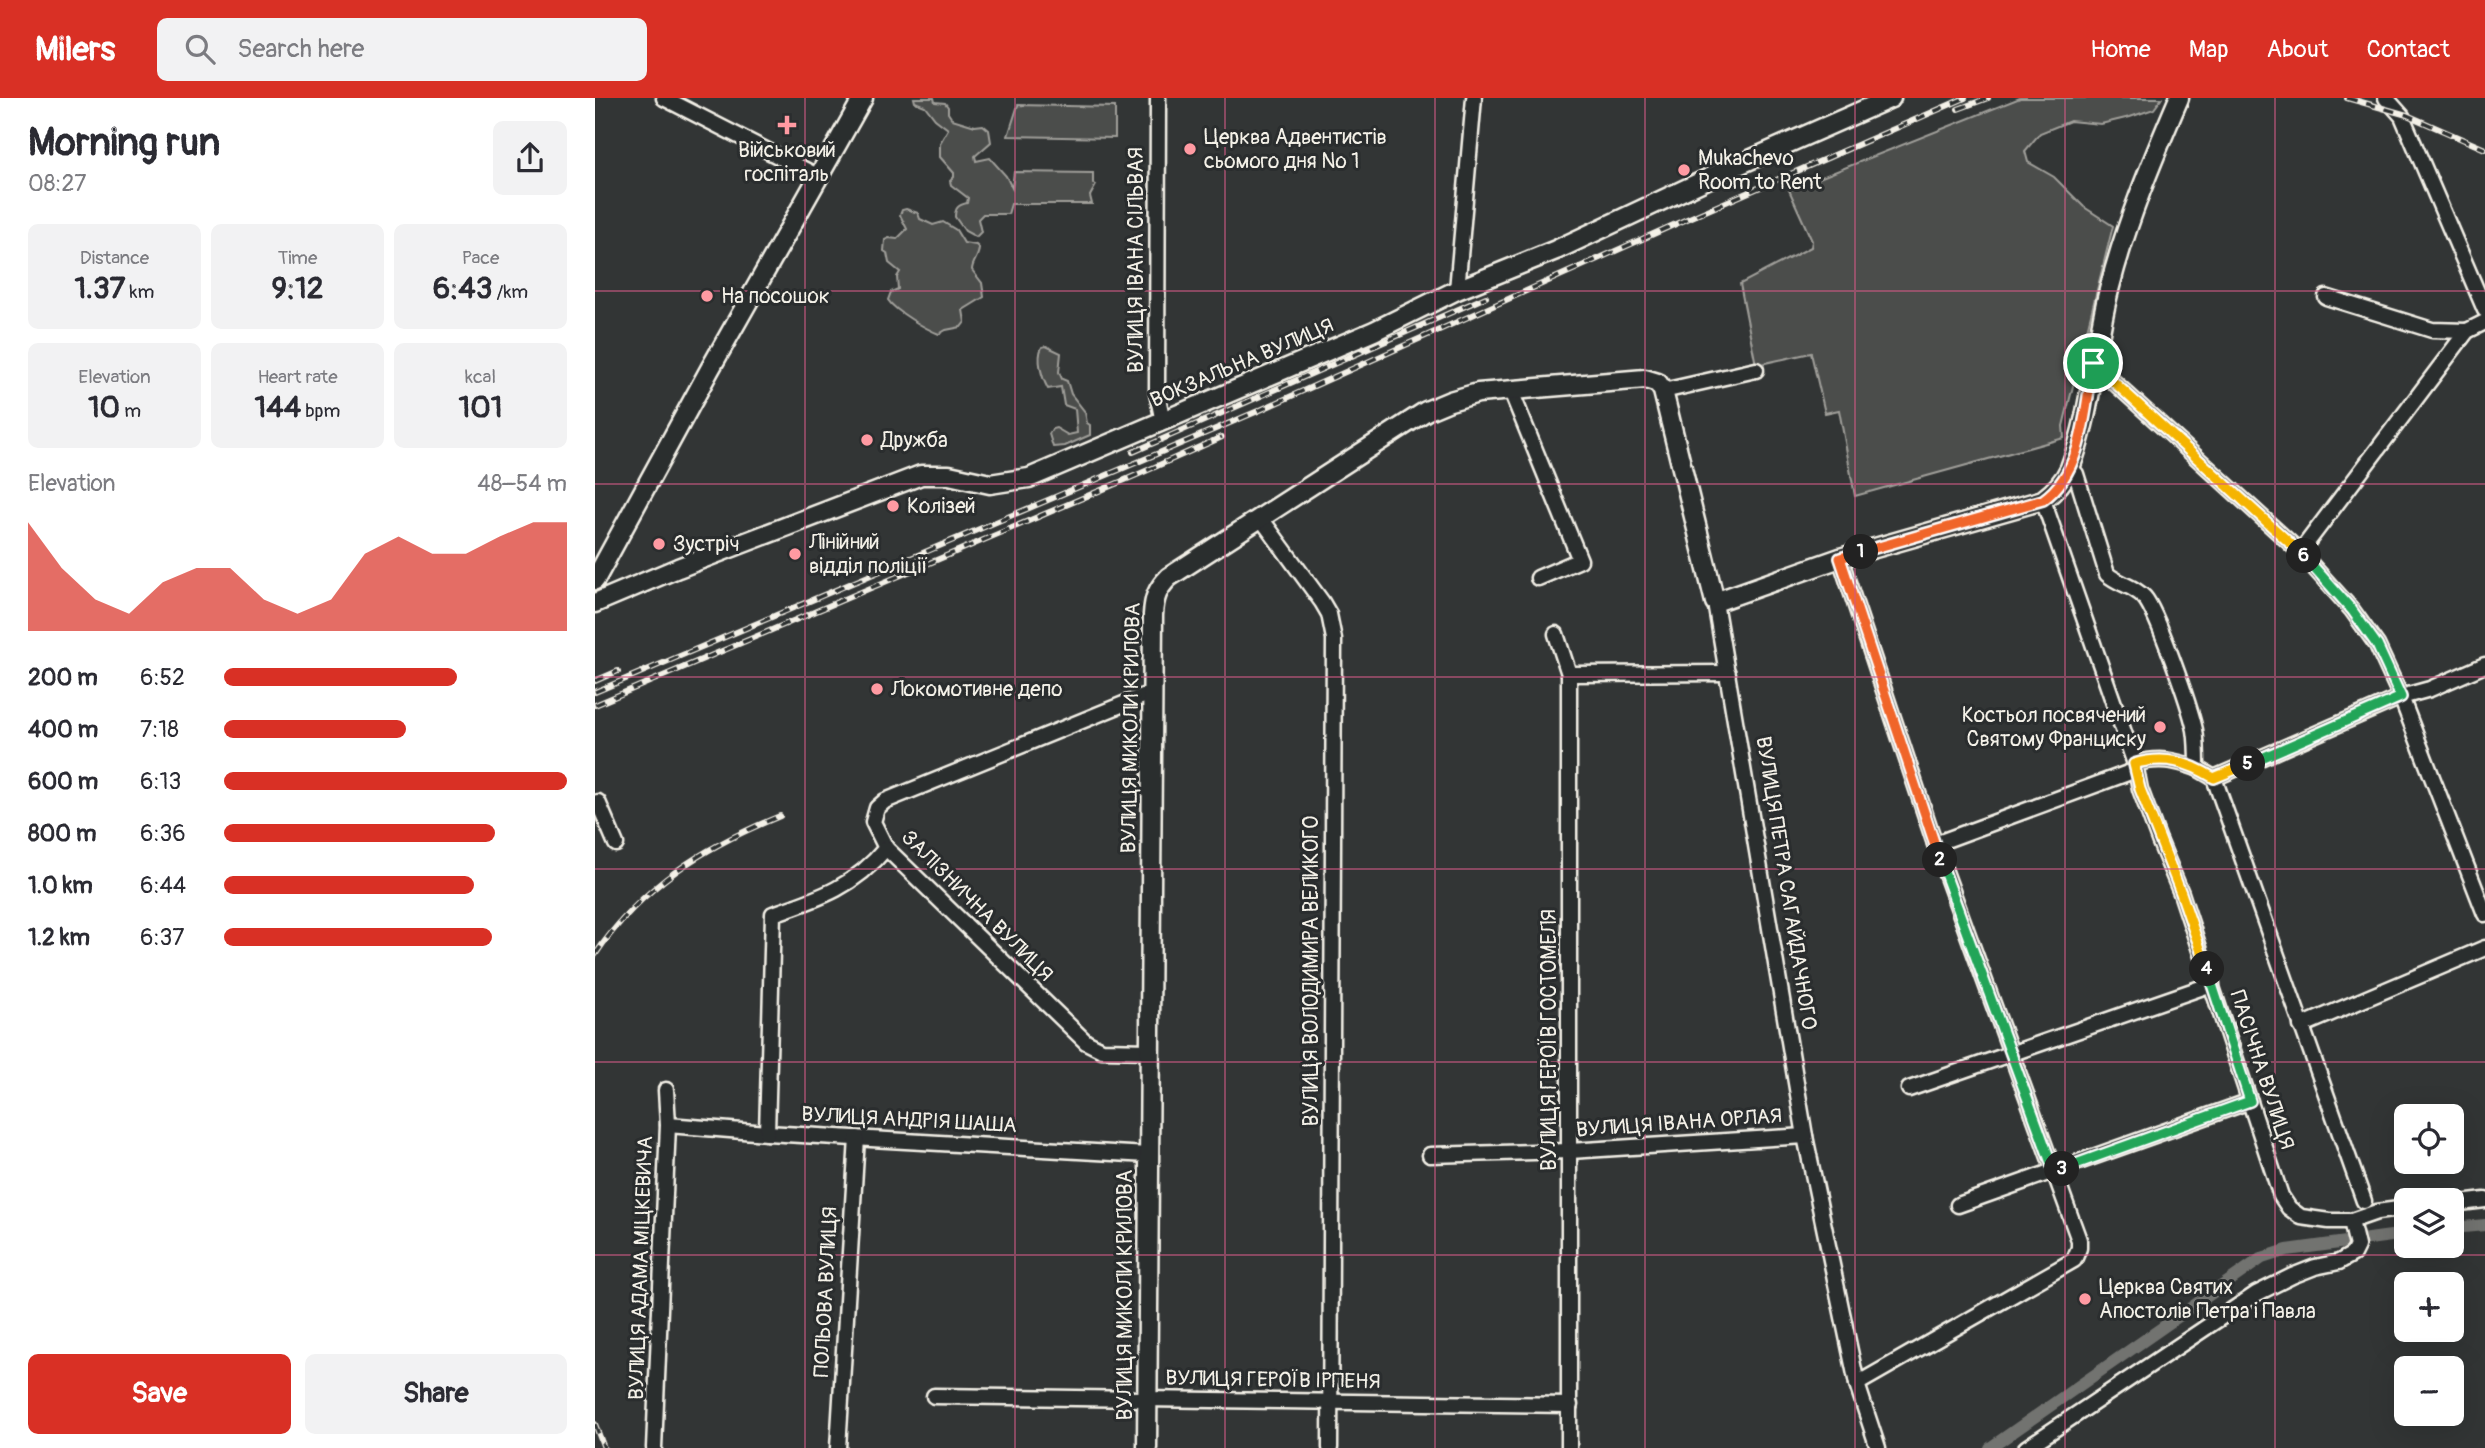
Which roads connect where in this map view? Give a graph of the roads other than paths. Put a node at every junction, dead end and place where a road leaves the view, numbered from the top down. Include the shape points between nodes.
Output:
1 (664, 98) edge
2 (863, 98) edge
3 (1158, 98) edge
4 (1474, 98) edge
5 (1891, 98) edge
6 (2179, 98) edge
7 (2386, 98) edge
8 (819, 177) junction
9 (1457, 290) junction
10 (2326, 297) dead end
11 (2485, 310) edge
12 (2485, 322) edge
13 (2467, 331) junction
14 (2093, 363) junction
15 (1756, 370) dead end
16 (1511, 391) junction
17 (1663, 391) junction
18 (1163, 422) junction
19 (2070, 469) junction
20 (2043, 500) junction
21 (1261, 517) junction
22 (2300, 552) junction
23 (1840, 558) junction
24 (1538, 578) dead end
25 (595, 580) edge
26 (1715, 602) junction
27 (595, 603) edge
28 (1556, 634) dead end
29 (2485, 665) edge
30 (1728, 673) junction
31 (1569, 674) junction
32 (1153, 692) junction
33 (2401, 697) junction
34 (2135, 767) junction
35 (2197, 768) junction
36 (2214, 778) junction
37 (595, 803) edge
38 (616, 844) dead end
39 (1935, 844) junction
40 (886, 848) junction
41 (2485, 914) edge
42 (2485, 948) edge
43 (2212, 984) junction
44 (2301, 1026) junction
45 (1150, 1051) junction
46 (2011, 1054) junction
47 (1909, 1089) dead end
48 (666, 1090) dead end
49 (2250, 1101) junction
50 (668, 1125) junction
51 (768, 1133) junction
52 (1805, 1136) junction
53 (857, 1138) junction
54 (1570, 1151) junction
55 (1149, 1155) junction
56 (1430, 1155) dead end
57 (2054, 1171) junction
58 (2485, 1200) edge
59 (2364, 1201) dead end
60 (2464, 1203) edge
61 (1958, 1205) dead end
62 (2394, 1210) edge
63 (2354, 1233) junction
64 (1857, 1384) junction
65 (934, 1396) dead end
66 (1148, 1400) junction
67 (1330, 1402) junction
68 (1570, 1405) junction
69 (654, 1448) edge
70 (838, 1448) edge
71 (1147, 1448) edge
72 (1330, 1448) edge
73 (1569, 1448) edge
74 (1878, 1448) edge
75 (2027, 1448) edge

1 - 8 street
2 - 8 street
3 - 18 street, ВУЛИЦЯ ІВАНА СІЛЬВАЯ via 1157,393
4 - 9 street
5 - 9 street, ВОКЗАЛЬНА ВУЛИЦЯ
6 - 14 street via 2124,238
7 - 11 street via 2402,116
8 - 25 street
9 - 18 street, ВОКЗАЛЬНА ВУЛИЦЯ
10 - 13 street via 2433,330
12 - 13 street
13 - 22 street
14 - 19 street
14 - 22 street
15 - 17 street
16 - 17 street, ВУЛИЦЯ МИКОЛИ КРИЛОВА via 1645,379 1658,383
16 - 21 street, ВУЛИЦЯ МИКОЛИ КРИЛОВА via 1478,393 1437,405
16 - 24 street via 1580,559
17 - 26 street, ВУЛИЦЯ ПЕТРА САГАЙДАЧНОГО
18 - 27 street, ВОКЗАЛЬНА ВУЛИЦЯ via 1016,482 990,484 935,474 904,480
19 - 20 street
19 - 35 street via 2076,474 2107,574 2141,594 2152,610 2195,729
20 - 23 street
20 - 34 street, ПАСІЧНА ВУЛИЦЯ
21 - 32 street, ВУЛИЦЯ МИКОЛИ КРИЛОВА via 1169,577 1156,593
21 - 67 street, ВУЛИЦЯ ВОЛОДИМИРА ВЕЛИКОГО via 1322,602 1334,639
22 - 33 street via 2377,645
23 - 26 street
23 - 39 street
26 - 30 street, ВУЛИЦЯ ПЕТРА САГАЙДАЧНОГО
28 - 31 street, ВУЛИЦЯ ГЕРОЇВ ГОСТОМЕЛЯ
29 - 33 street
30 - 31 street
30 - 52 street, ВУЛИЦЯ ПЕТРА САГАЙДАЧНОГО
31 - 54 street, ВУЛИЦЯ ГЕРОЇВ ГОСТОМЕЛЯ
32 - 40 street, ЗАЛІЗНИЧНА ВУЛИЦЯ via 885,801 873,822
32 - 45 street, ВУЛИЦЯ МИКОЛИ КРИЛОВА
33 - 36 street
33 - 41 street
34 - 35 street via 2160,759
34 - 39 street
34 - 43 street, ПАСІЧНА ВУЛИЦЯ
35 - 36 street
36 - 44 street
37 - 38 street
39 - 46 street
40 - 45 street, ЗАЛІЗНИЧНА ВУЛИЦЯ via 1086,1042 1102,1050
40 - 51 street via 838,890 773,914
42 - 44 street
43 - 46 street
43 - 49 street, ПАСІЧНА ВУЛИЦЯ
44 - 59 street
45 - 55 street, ВУЛИЦЯ МИКОЛИ КРИЛОВА
46 - 47 street
46 - 57 street
48 - 50 street, ВУЛИЦЯ АДАМА МІЦКЕВИЧА
49 - 57 street
49 - 63 street, ПАСІЧНА ВУЛИЦЯ via 2289,1208 2301,1217 2329,1221
50 - 51 street, ВУЛИЦЯ АНДРІЯ ШАША
50 - 69 street, ВУЛИЦЯ АДАМА МІЦКЕВИЧА
51 - 53 street, ВУЛИЦЯ АНДРІЯ ШАША
52 - 54 street, ВУЛИЦЯ ІВАНА ОРЛАЯ
52 - 64 street, ВУЛИЦЯ ПЕТРА САГАЙДАЧНОГО
53 - 55 street, ВУЛИЦЯ АНДРІЯ ШАША
53 - 70 street, ПОЛЬОВА ВУЛИЦЯ
54 - 56 street, ВУЛИЦЯ ІВАНА ОРЛАЯ
54 - 68 street, ВУЛИЦЯ ГЕРОЇВ ГОСТОМЕЛЯ
55 - 66 street, ВУЛИЦЯ МИКОЛИ КРИЛОВА
57 - 61 street
57 - 64 street via 2079,1240 2074,1260
58 - 60 street
62 - 63 street via 2377,1212
63 - 75 street via 2353,1254 2256,1294
64 - 74 street, ВУЛИЦЯ ПЕТРА САГАЙДАЧНОГО
65 - 66 street, ВУЛИЦЯ ГЕРОЇВ ІРПЕНЯ
66 - 67 street, ВУЛИЦЯ ГЕРОЇВ ІРПЕНЯ
66 - 71 street, ВУЛИЦЯ МИКОЛИ КРИЛОВА
67 - 68 street, ВУЛИЦЯ ГЕРОЇВ ІРПЕНЯ
67 - 72 street, ВУЛИЦЯ ВОЛОДИМИРА ВЕЛИКОГО
68 - 73 street, ВУЛИЦЯ ГЕРОЇВ ГОСТОМЕЛЯ

